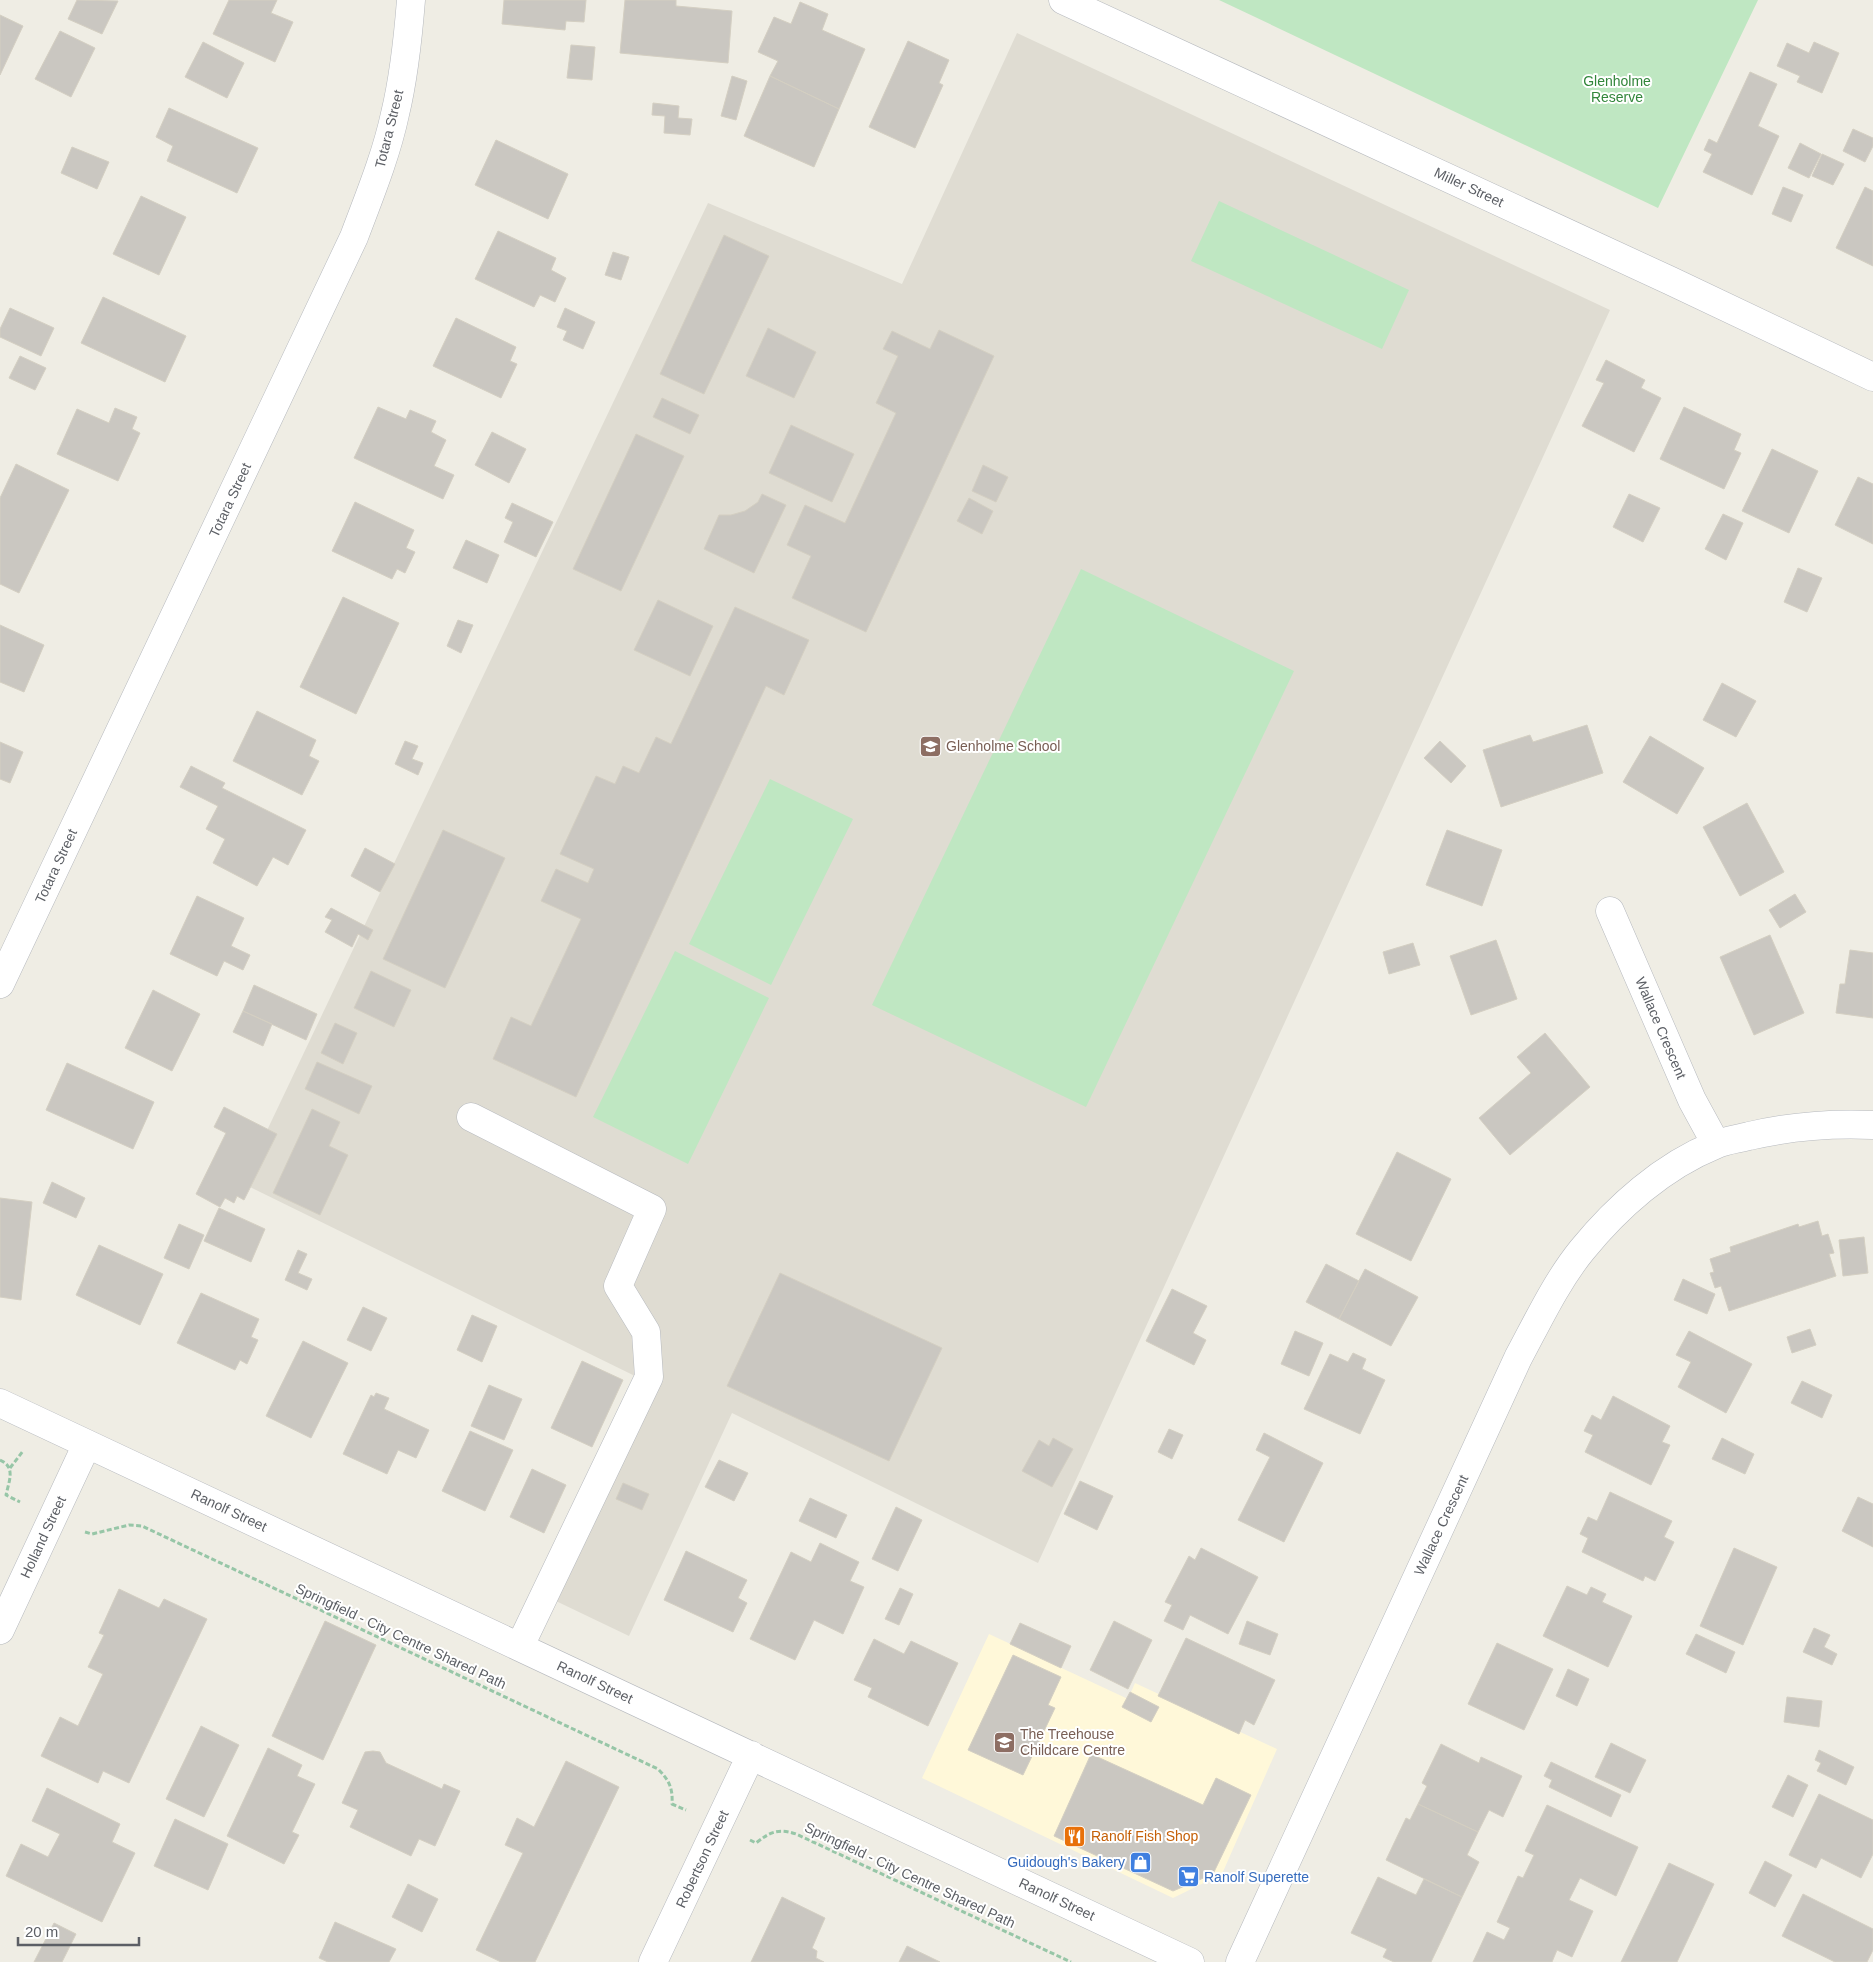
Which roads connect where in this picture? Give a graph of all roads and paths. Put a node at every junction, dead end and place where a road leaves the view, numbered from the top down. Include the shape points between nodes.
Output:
1 (411, 0) edge
2 (1063, 0) edge
3 (1873, 376) edge
4 (1610, 911) dead end
5 (0, 984) edge
6 (470, 1117) dead end
7 (1873, 1125) edge
8 (1716, 1144) junction
9 (0, 1403) edge
10 (87, 1444) junction
11 (26, 1445) dead end
12 (0, 1460) edge
13 (10, 1468) junction
14 (24, 1504) dead end
15 (80, 1529) dead end
16 (0, 1630) edge
17 (520, 1646) junction
18 (751, 1755) junction
19 (693, 1814) dead end
20 (748, 1839) dead end
21 (653, 1962) edge
22 (1071, 1962) edge
23 (1190, 1962) edge
24 (1240, 1962) edge

1 - 5 street, Totara Street via 395,114 380,170 354,238
2 - 3 street, Miller Street
4 - 8 street, Wallace Crescent via 1692,1100
6 - 17 street via 652,1209 618,1286 646,1332 649,1377
7 - 8 street, Wallace Crescent via 1837,1123 1788,1127
8 - 24 street, Wallace Crescent via 1670,1170 1620,1207 1582,1251 1550,1299 1514,1367
9 - 10 street, Ranolf Street
10 - 16 street, Holland Street
10 - 17 street, Ranolf Street
11 - 13 path
12 - 13 path
13 - 14 path via 6,1495
15 - 19 path, Springfield - City Centre Shared Path via 92,1534 129,1525 142,1526 658,1769 668,1778 672,1804
17 - 18 street, Ranolf Street
18 - 21 street, Robertson Street
18 - 23 street, Ranolf Street
20 - 22 path, Springfield - City Centre Shared Path via 756,1843 770,1832 782,1829 796,1834

